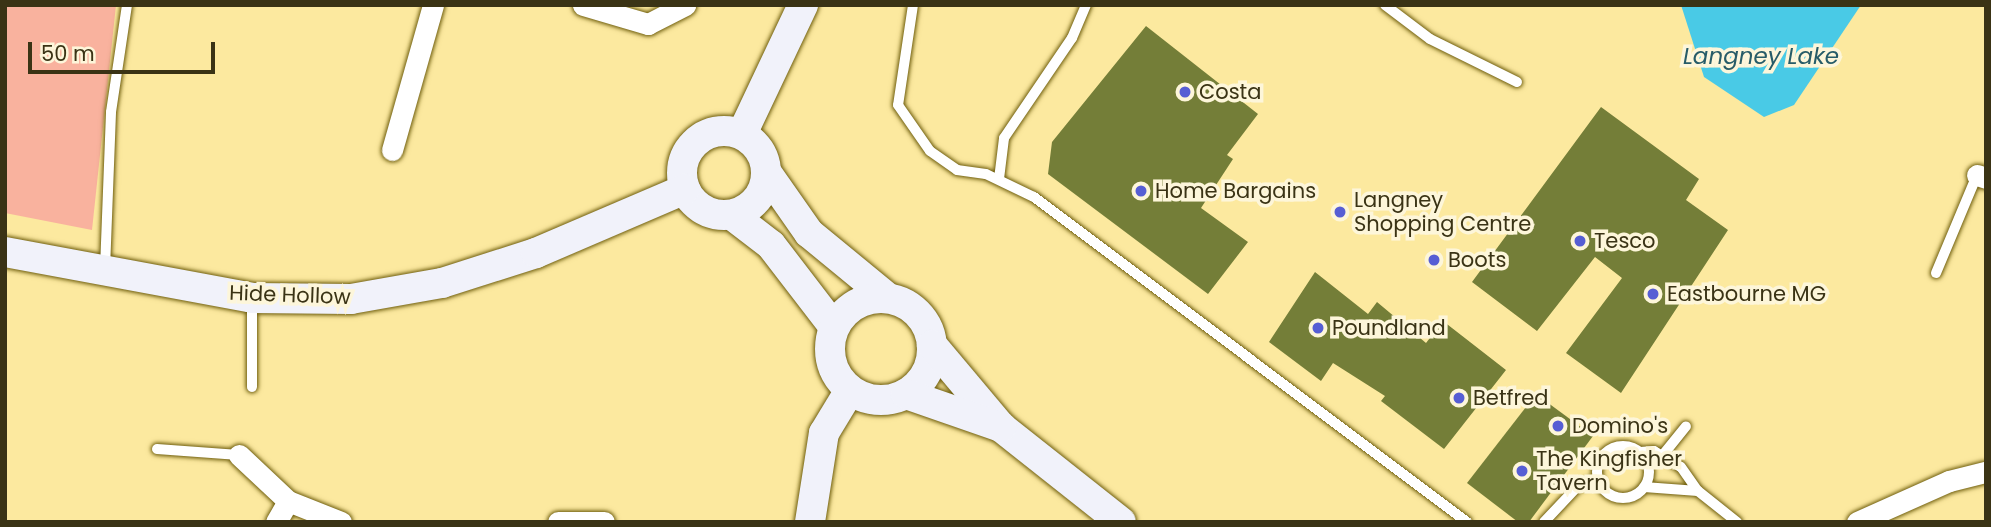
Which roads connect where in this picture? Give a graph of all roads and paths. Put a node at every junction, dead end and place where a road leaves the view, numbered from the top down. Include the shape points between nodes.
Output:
1 (127, 5) edge
2 (433, 5) edge
3 (583, 5) edge
4 (685, 5) edge
5 (803, 5) edge
6 (913, 5) edge
7 (1086, 5) edge
8 (1385, 5) edge
9 (1517, 82) dead end
10 (743, 134) junction
11 (392, 150) dead end
12 (767, 173) junction
13 (1981, 176) edge
14 (999, 179) junction
15 (685, 189) junction
16 (732, 215) junction
17 (5, 252) edge
18 (106, 272) junction
19 (1936, 272) dead end
20 (253, 298) junction
21 (888, 298) junction
22 (834, 327) junction
23 (932, 345) junction
24 (252, 387) dead end
25 (850, 390) junction
26 (906, 394) junction
27 (1686, 426) dead end
28 (1001, 427) junction
29 (157, 449) dead end
30 (1640, 452) junction
31 (239, 455) joint
32 (1662, 456) junction
33 (1986, 472) edge
34 (1599, 480) junction
35 (1644, 487) junction
36 (1698, 491) junction
37 (288, 501) junction
38 (276, 522) edge
39 (341, 522) edge
40 (558, 522) edge
41 (604, 522) edge
42 (810, 522) edge
43 (1121, 522) edge
44 (1467, 522) edge
45 (1544, 522) edge
46 (1738, 522) edge
47 (1857, 522) edge

1 - 18 lane via 111,112
2 - 11 street
3 - 4 street via 648,24
5 - 10 main road
6 - 14 lane via 898,105 909,128 946,164
7 - 14 lane via 1072,38 1004,138
8 - 9 lane via 1430,39
10 - 12 main road via 760,150
10 - 15 main road via 728,130 700,137 683,160
12 - 16 main road via 757,200
12 - 21 main road via 809,233
13 - 19 lane
14 - 44 lane via 1034,197
15 - 16 main road via 704,210
15 - 20 main road, Hide Hollow via 536,253 442,283 351,299
16 - 22 main road via 771,245
17 - 18 main road, Hide Hollow
18 - 20 main road, Hide Hollow
20 - 24 lane
21 - 22 main road via 856,303
21 - 23 main road via 918,313
22 - 25 main road via 833,368
23 - 26 main road via 926,373
23 - 28 main road
25 - 26 main road via 877,400
25 - 42 main road via 824,433
26 - 28 main road
27 - 32 lane
28 - 43 main road
29 - 31 lane
30 - 32 lane
30 - 34 lane via 1623,447 1608,451
30 - 35 lane via 1649,468
31 - 37 street
32 - 36 lane via 1681,467
33 - 47 street via 1949,481
34 - 35 lane via 1608,493 1624,498
34 - 45 lane via 1578,486
35 - 36 lane
36 - 46 lane
37 - 38 street
37 - 39 street
40 - 41 street

